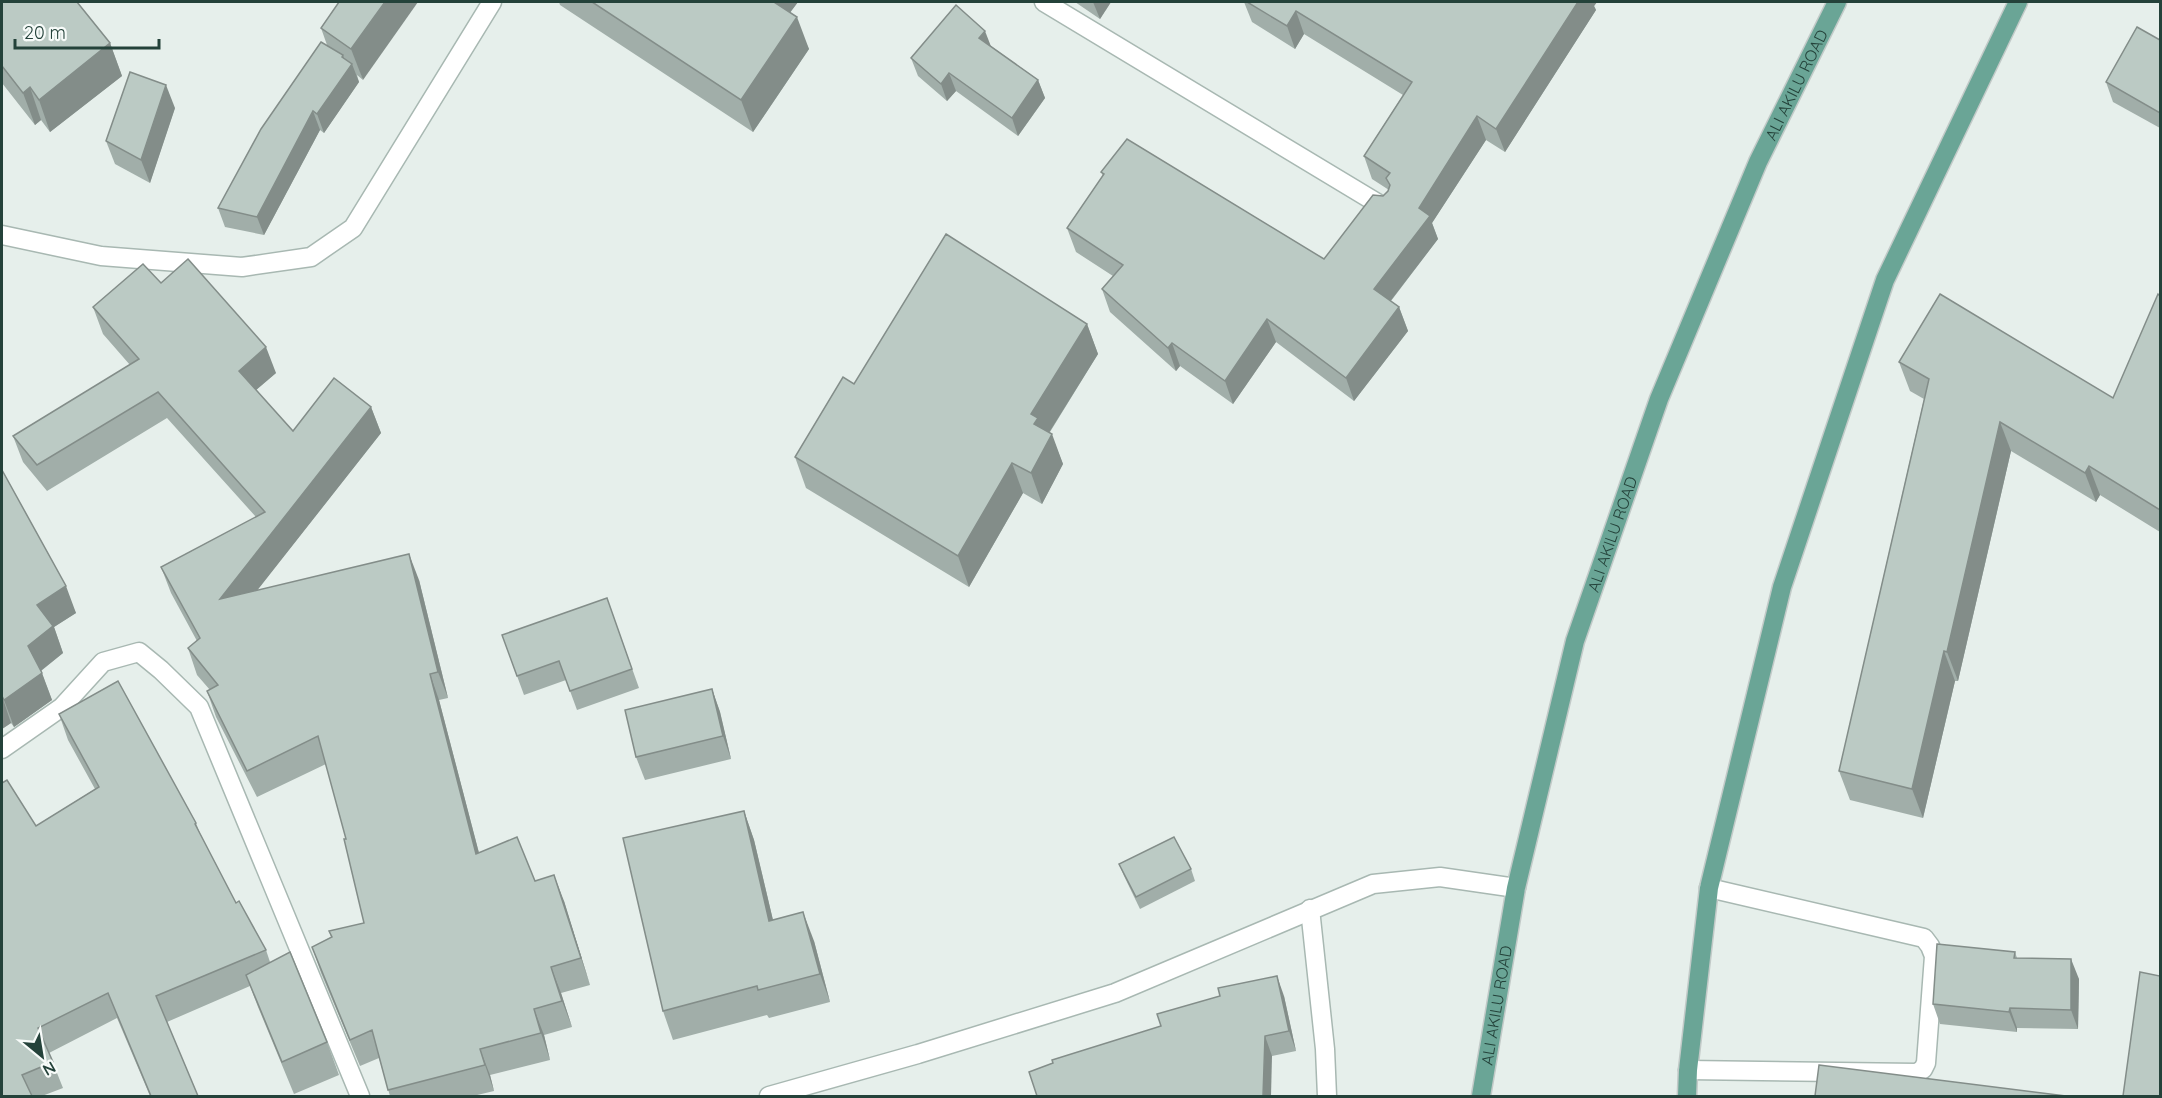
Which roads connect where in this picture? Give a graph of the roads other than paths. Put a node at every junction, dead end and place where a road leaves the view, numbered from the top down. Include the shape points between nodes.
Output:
1 (492, 2) edge
2 (1044, 2) edge
3 (1837, 2) edge
4 (2018, 2) edge
5 (1387, 209) edge
6 (2, 235) edge
7 (2, 749) edge
8 (1516, 888) junction
9 (1709, 888) junction
10 (1310, 909) junction
11 (1688, 1070) junction
12 (360, 1096) edge
13 (769, 1096) edge
14 (1327, 1096) edge
15 (1481, 1096) edge
16 (1687, 1096) edge

1 - 6 street via 353,228 311,257 242,267 101,256
2 - 5 street
3 - 8 main road, ALI AKILU ROAD via 1758,162 1659,399 1575,641
4 - 9 main road via 1885,280 1782,587
7 - 12 street via 62,706 103,662 139,652 161,670 199,707
8 - 10 street via 1440,877 1373,884
8 - 15 main road, ALI AKILU ROAD
9 - 11 main road
9 - 11 street via 1924,938 1935,956 1926,1063 1917,1074
10 - 13 street via 1115,993
10 - 14 street
11 - 16 main road

